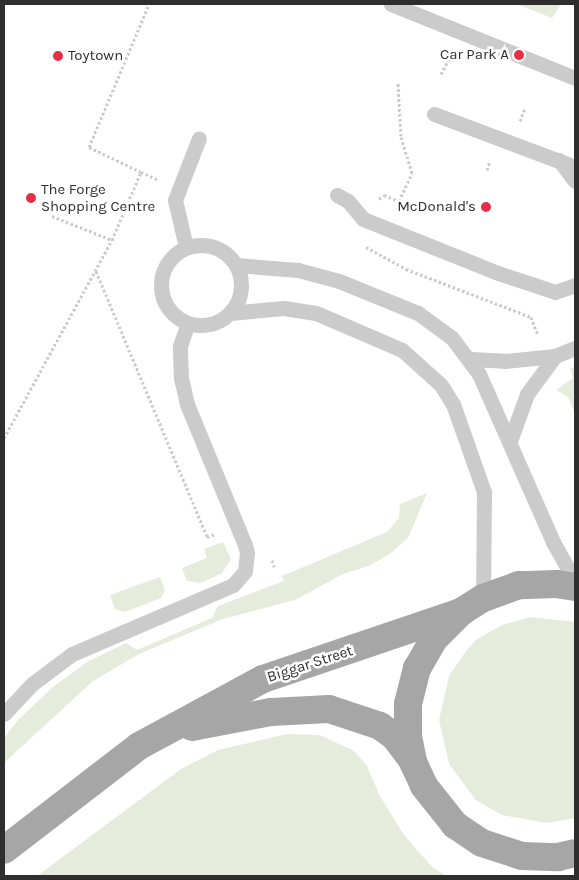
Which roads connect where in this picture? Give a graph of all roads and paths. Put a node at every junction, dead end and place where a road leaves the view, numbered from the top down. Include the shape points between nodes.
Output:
1 (149, 4) edge
2 (392, 4) edge
3 (575, 78) edge
4 (434, 114) dead end
5 (199, 138) dead end
6 (557, 157) junction
7 (575, 166) edge
8 (575, 181) edge
9 (337, 195) dead end
10 (52, 216) dead end
11 (112, 240) junction
12 (186, 247) junction
13 (236, 265) junction
14 (95, 270) junction
15 (575, 285) edge
16 (230, 313) junction
17 (188, 323) junction
18 (575, 348) edge
19 (556, 356) junction
20 (470, 359) junction
21 (4, 438) edge
22 (510, 441) junction
23 (237, 524) junction
24 (575, 581) edge
25 (575, 587) edge
26 (472, 605) junction
27 (4, 714) edge
28 (166, 732) junction
29 (414, 762) junction
30 (4, 850) edge
31 (575, 853) edge

1 - 11 path via 89,147 141,172
2 - 3 lane
4 - 6 lane
5 - 12 lane via 175,200
6 - 7 lane
6 - 8 lane
9 - 15 lane via 348,201 363,219 498,273 555,292
10 - 11 path
11 - 14 path
12 - 13 lane via 209,245 220,249
12 - 17 lane via 169,260 161,280 164,301 170,311
13 - 16 lane via 241,290
13 - 20 lane via 318,274 390,300 434,323
14 - 21 path
14 - 23 path via 208,536
16 - 17 lane via 210,324
16 - 26 lane via 284,308 316,313 402,350 441,385 456,413 484,492
17 - 23 lane via 179,359 186,398
18 - 19 lane
19 - 20 lane via 505,361
19 - 22 lane via 527,394
20 - 22 lane
22 - 24 lane via 553,542
23 - 27 lane via 248,553 240,578 72,654 32,684
25 - 26 main road, Biggar Street via 519,585
26 - 28 main road, Biggar Street via 263,679
26 - 29 main road via 434,639 417,668 408,704 408,736
28 - 29 main road, Biggar Street via 271,712 329,709 380,726 405,748
28 - 30 main road, Biggar Street via 110,766
29 - 31 main road via 424,786 442,812 482,843 522,856 558,857

